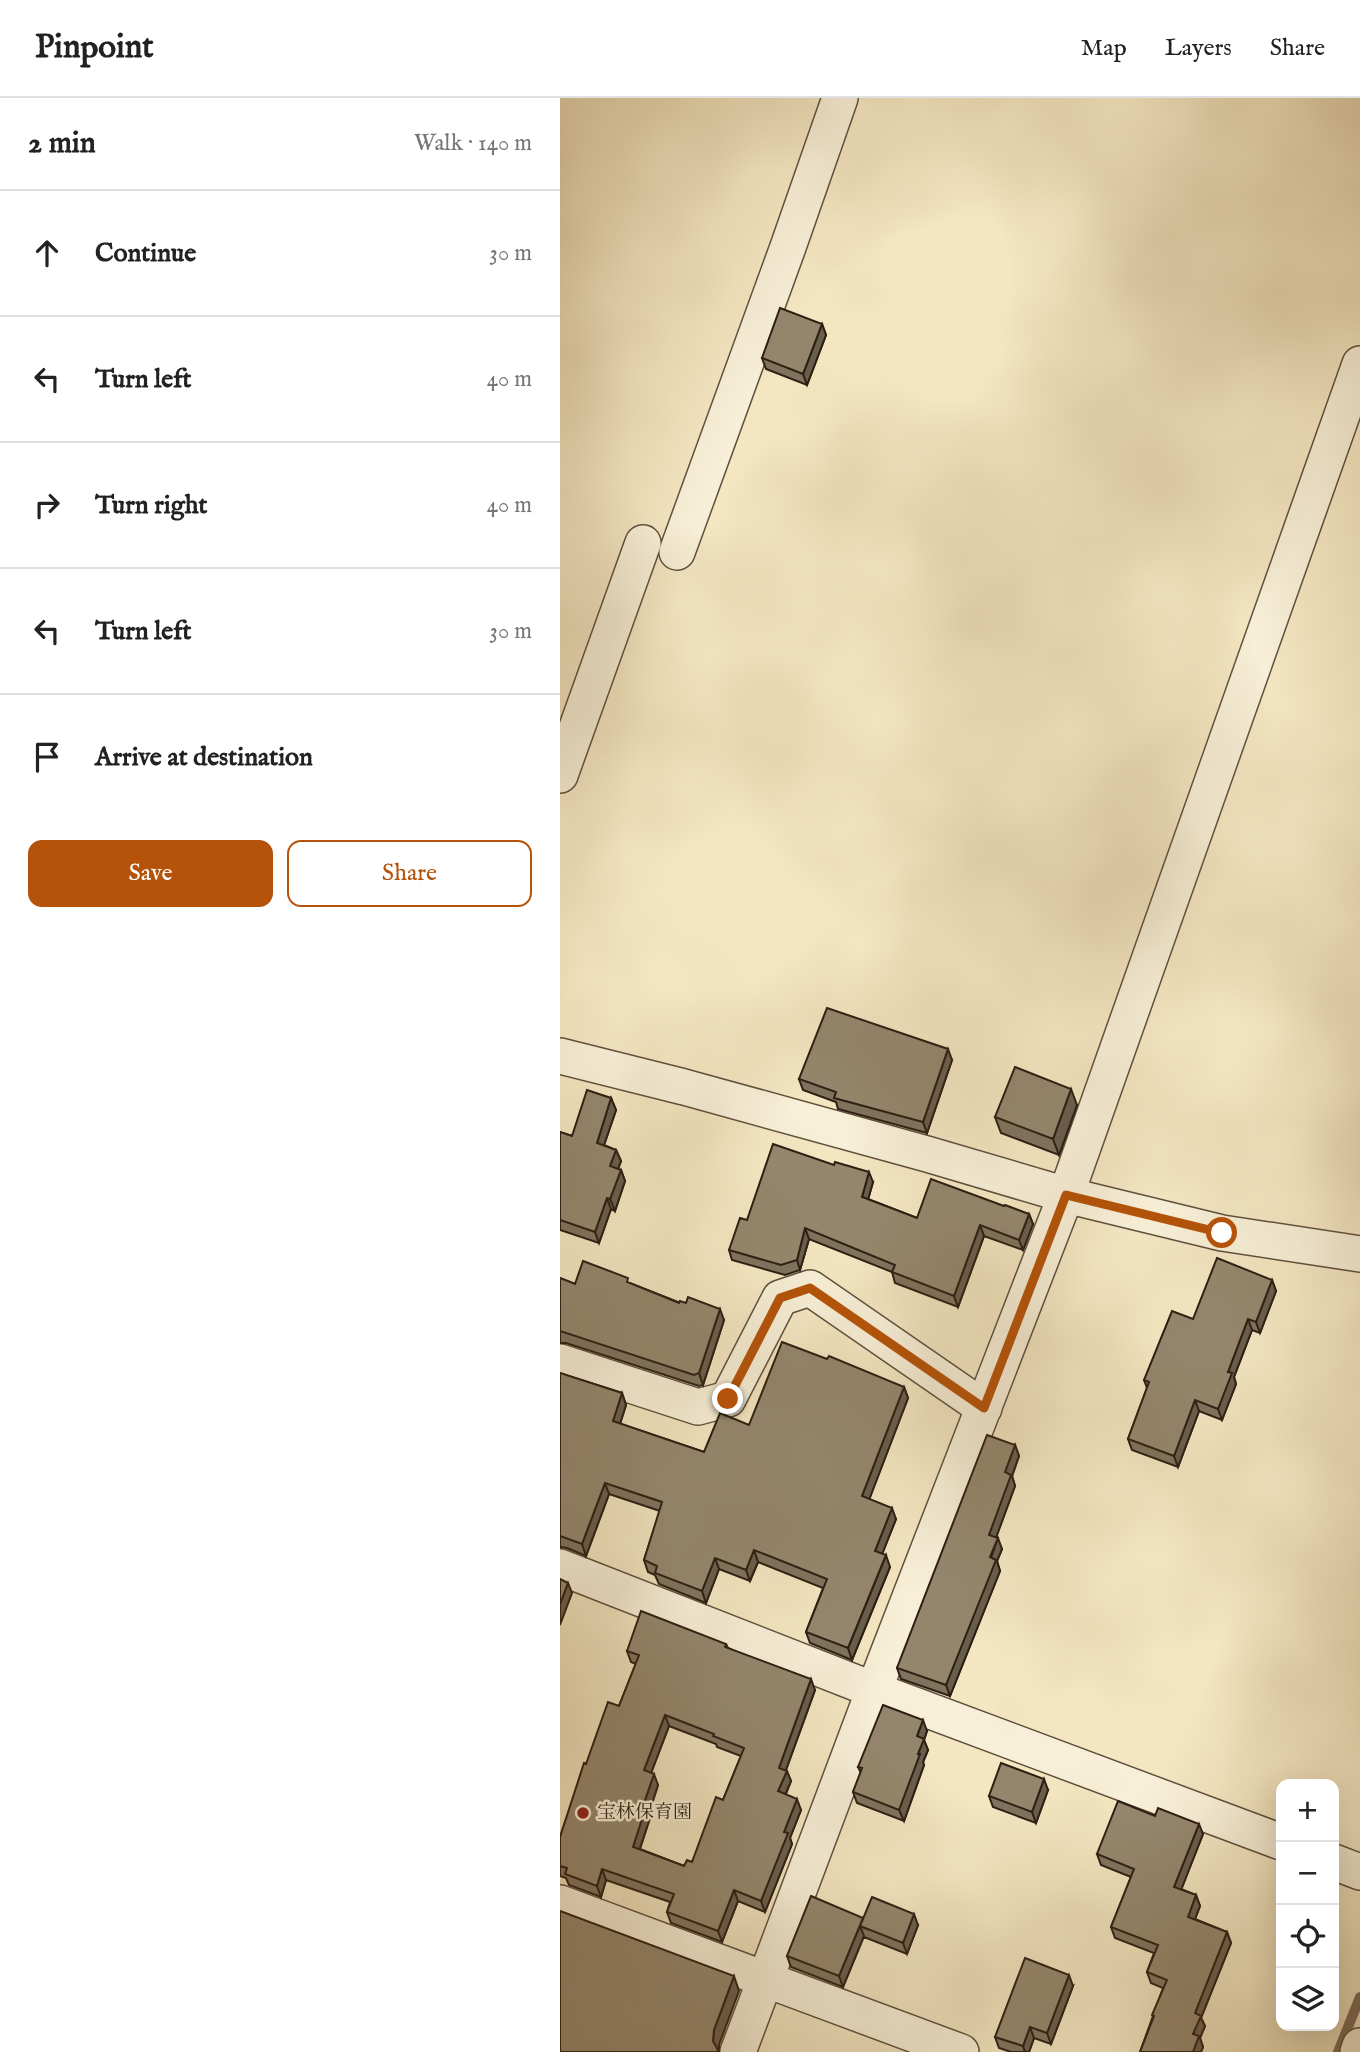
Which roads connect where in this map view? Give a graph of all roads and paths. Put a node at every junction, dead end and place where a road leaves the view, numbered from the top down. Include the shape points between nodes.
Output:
1 (840, 98) edge
2 (1360, 364) edge
3 (643, 543) dead end
4 (677, 552) dead end
5 (560, 775) edge
6 (560, 1056) edge
7 (1066, 1195) junction
8 (1360, 1254) edge
9 (560, 1362) edge
10 (984, 1408) junction
11 (560, 1567) edge
12 (874, 1690) junction
13 (1276, 1840) edge
14 (1339, 1864) edge
15 (1360, 1872) edge
16 (560, 1903) edge
17 (764, 1979) junction
18 (1360, 2046) edge
19 (738, 2052) edge
20 (961, 2052) edge
21 (1357, 2052) edge

1 - 4 street
2 - 7 street
3 - 5 street
6 - 7 street
7 - 8 street via 1222,1233
7 - 10 street
9 - 10 street via 698,1407 728,1399 780,1298 810,1288
10 - 12 street
11 - 12 street
12 - 13 street
12 - 17 street
14 - 15 street
16 - 17 street
17 - 19 street
17 - 20 street
18 - 21 street

